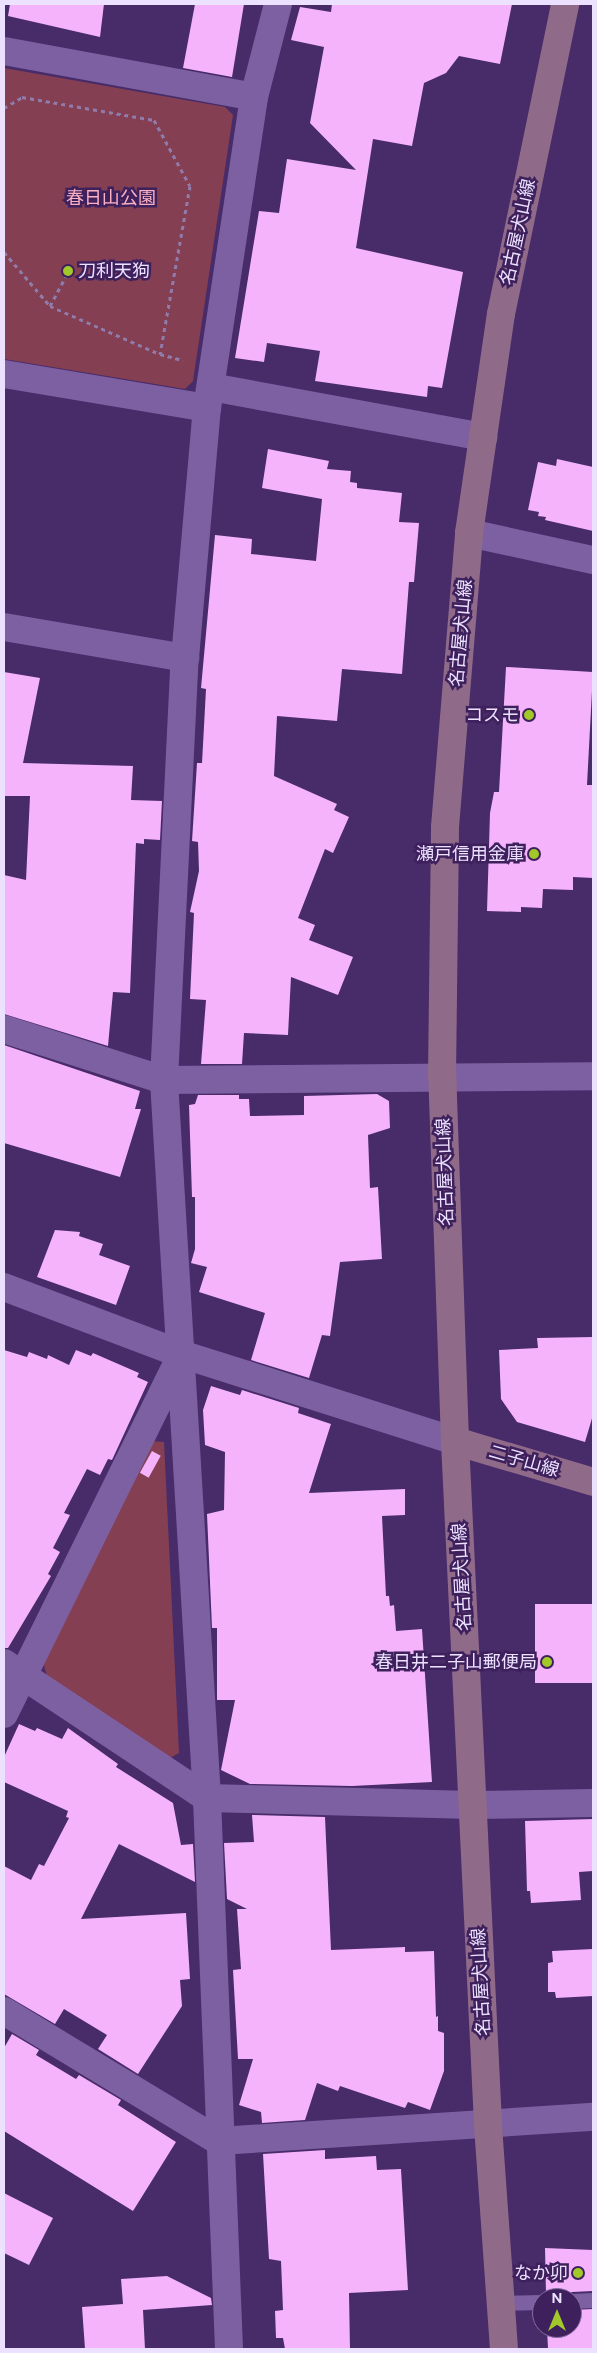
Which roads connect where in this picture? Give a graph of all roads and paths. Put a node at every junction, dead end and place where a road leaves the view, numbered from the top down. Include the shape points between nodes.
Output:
1 (278, 4) edge
2 (565, 4) edge
3 (4, 51) edge
4 (254, 97) junction
5 (4, 108) edge
6 (4, 252) edge
7 (66, 276) dead end
8 (50, 306) junction
9 (160, 354) junction
10 (187, 361) dead end
11 (4, 374) edge
12 (209, 398) junction
13 (483, 436) junction
14 (469, 533) junction
15 (593, 560) edge
16 (4, 627) edge
17 (185, 658) junction
18 (4, 1029) edge
19 (442, 1076) junction
20 (593, 1076) edge
21 (164, 1080) junction
22 (4, 1287) edge
23 (181, 1354) junction
24 (455, 1441) junction
25 (593, 1482) edge
26 (13, 1669) edge
27 (4, 1714) edge
28 (207, 1798) junction
29 (593, 1803) edge
30 (472, 1806) junction
31 (4, 2011) edge
32 (593, 2117) edge
33 (488, 2124) junction
34 (219, 2141) junction
35 (532, 2302) edge
36 (502, 2303) junction
37 (228, 2349) edge
38 (504, 2349) edge

1 - 4 street
2 - 13 main road, 名古屋犬山線 via 501,314
3 - 4 street
4 - 12 street
5 - 9 path via 22,97 154,120 190,186
6 - 8 path
7 - 8 path
8 - 9 path
9 - 10 path
11 - 12 street
12 - 13 street
12 - 17 street
13 - 14 main road, 名古屋犬山線
14 - 15 street
14 - 19 main road, 名古屋犬山線 via 445,827
16 - 17 street
17 - 21 street
18 - 21 street
19 - 20 street
19 - 21 street
19 - 24 main road, 名古屋犬山線
21 - 23 street
22 - 23 street
23 - 24 street
23 - 26 street
23 - 28 street
24 - 25 main road, 二子山線
24 - 30 main road, 名古屋犬山線
26 - 27 street
26 - 28 street
28 - 30 street
28 - 34 street
29 - 30 street
30 - 33 main road, 名古屋犬山線
31 - 34 street
32 - 33 street
33 - 34 street
33 - 36 main road, 名古屋犬山線
34 - 37 street
35 - 36 lane
36 - 38 main road, 名古屋犬山線

